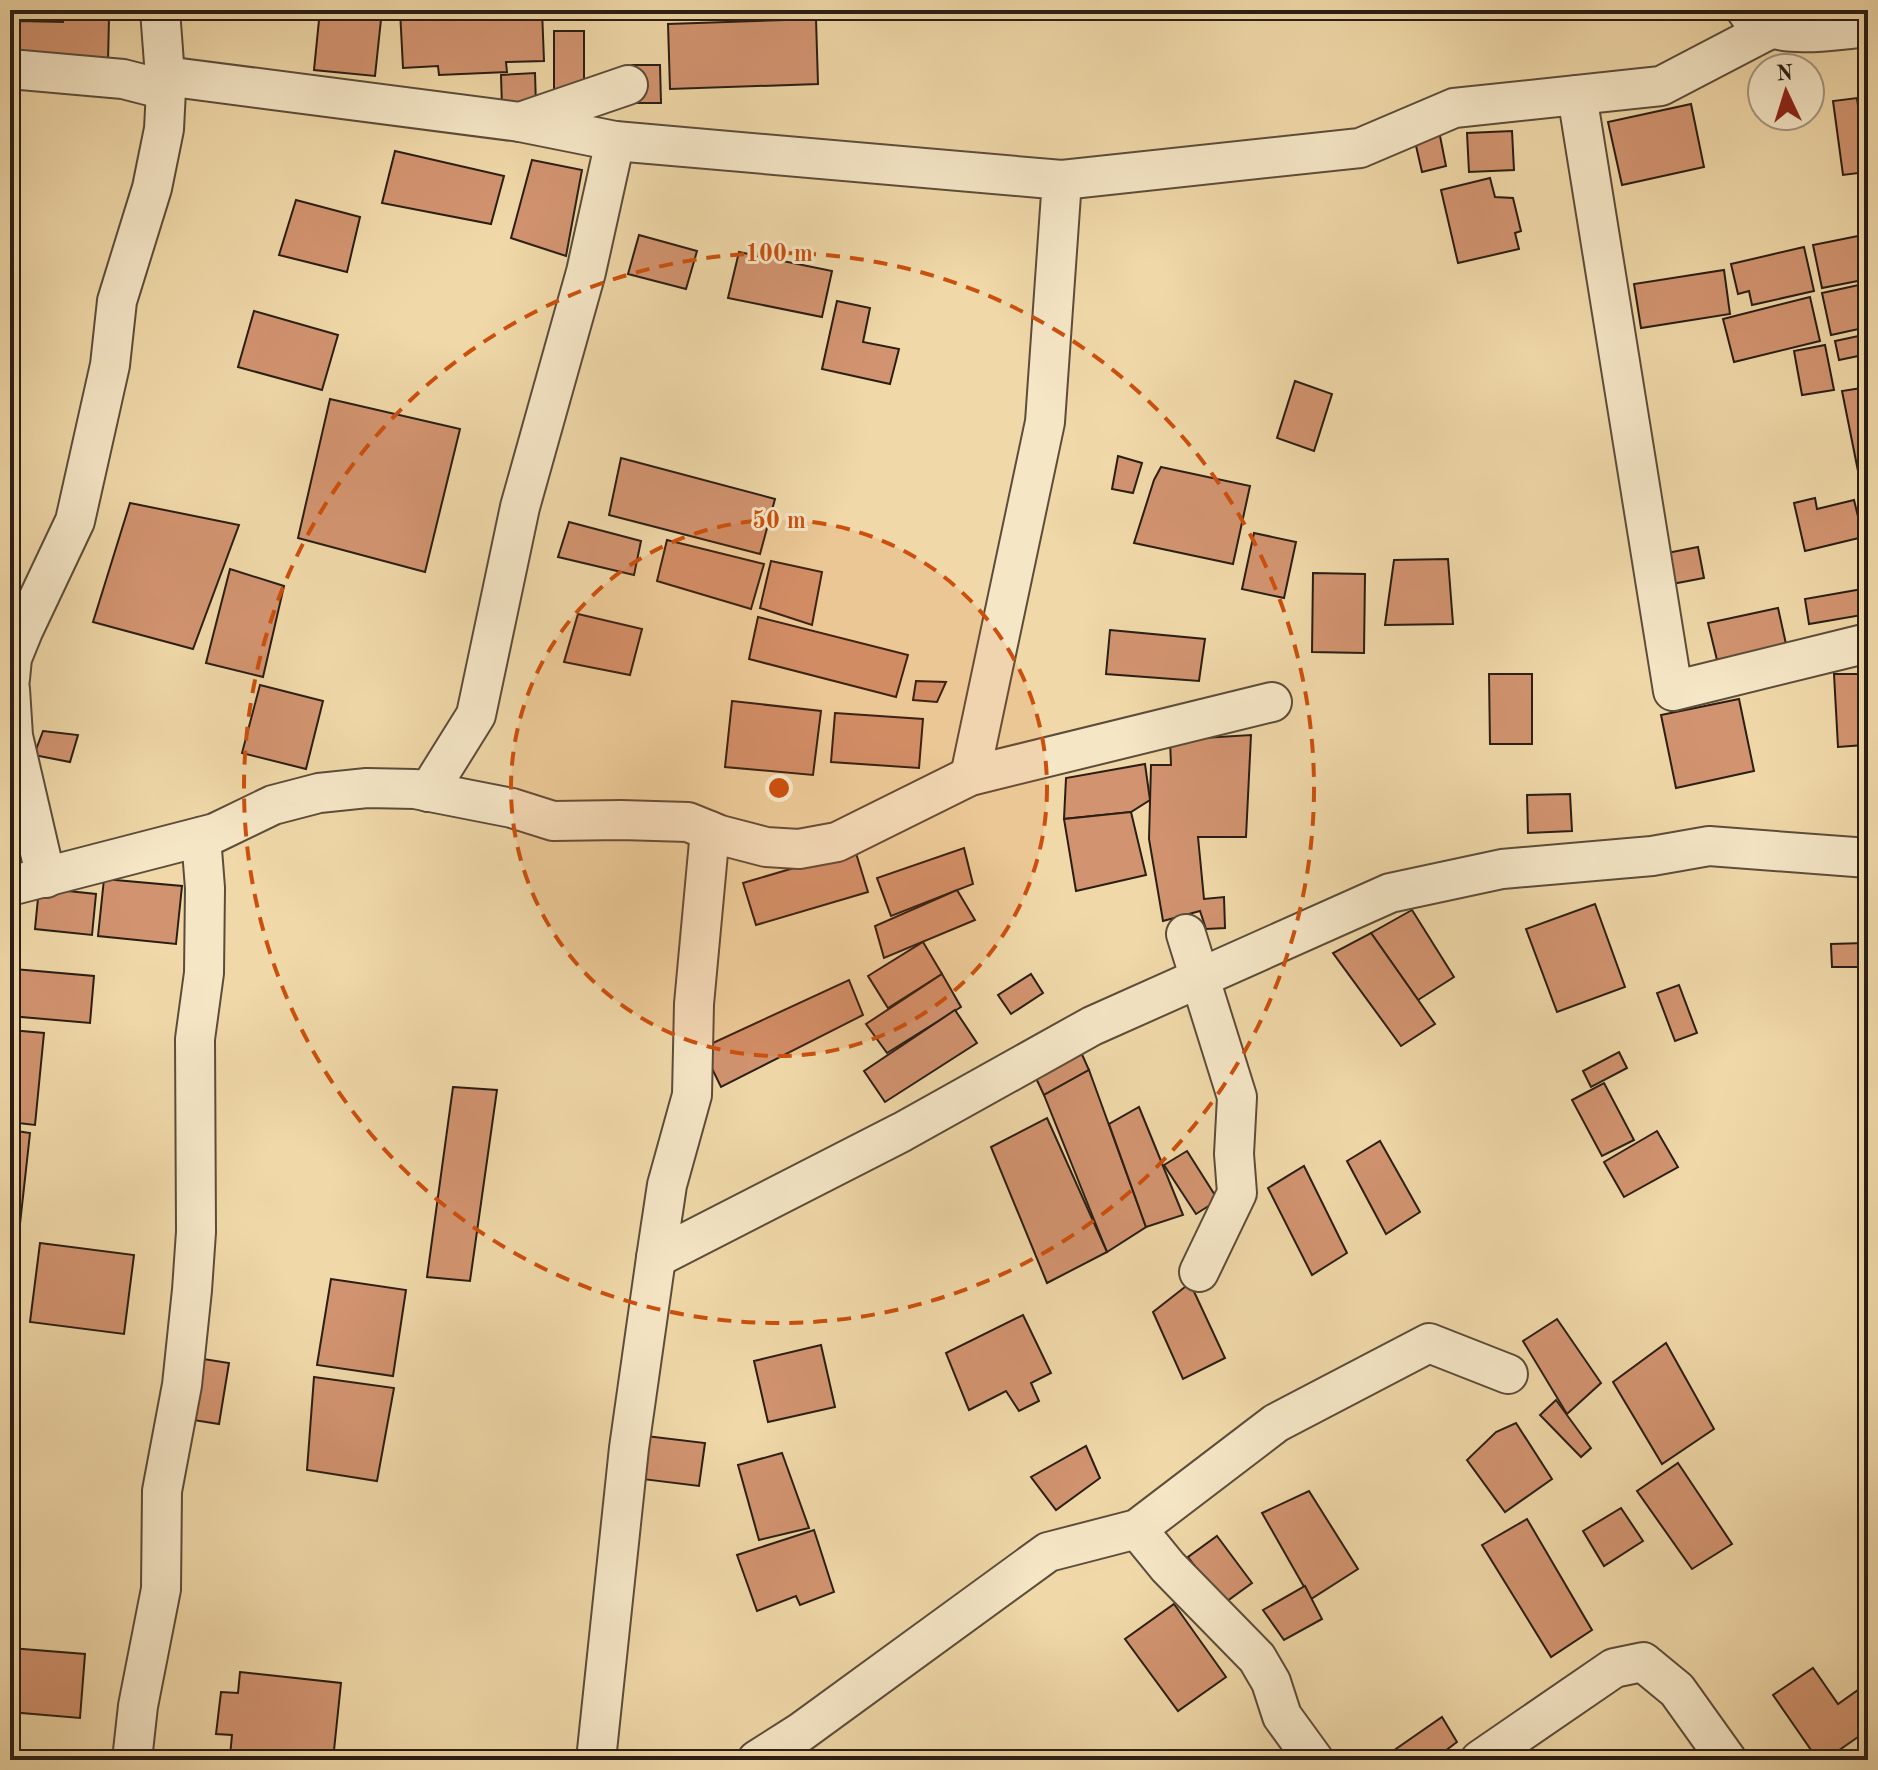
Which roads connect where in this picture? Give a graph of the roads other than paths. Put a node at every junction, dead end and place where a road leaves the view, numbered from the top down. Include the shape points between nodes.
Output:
1 (160, 10) edge
2 (1759, 19) edge
3 (1868, 27) edge
4 (10, 69) edge
5 (165, 83) junction
6 (628, 85) dead end
7 (1577, 95) junction
8 (520, 122) junction
9 (615, 141) junction
10 (1062, 180) junction
11 (1868, 643) edge
12 (10, 679) edge
13 (10, 689) edge
14 (1272, 702) dead end
15 (970, 776) junction
16 (428, 792) junction
17 (710, 831) junction
18 (201, 837) junction
19 (1868, 858) edge
20 (46, 878) junction
21 (10, 886) edge
22 (1186, 934) dead end
23 (1199, 977) junction
24 (656, 1258) junction
25 (1199, 1272) dead end
26 (1508, 1374) dead end
27 (1137, 1529) junction
28 (132, 1760) edge
29 (596, 1760) edge
30 (757, 1760) edge
31 (1314, 1760) edge
32 (1480, 1760) edge
33 (1727, 1760) edge

1 - 5 street
2 - 3 street via 1789,33
2 - 7 street via 1661,86
4 - 5 street
5 - 8 street
5 - 12 street via 164,129 152,188 117,301 110,365 75,521 23,631
6 - 8 street
7 - 10 street via 1454,108 1360,148
7 - 11 street via 1673,691
8 - 9 street
9 - 10 street
9 - 16 street via 586,272 520,507 476,715
10 - 15 street via 1045,422
13 - 20 street via 13,736
14 - 15 street
15 - 17 street via 837,842 799,849 766,847
16 - 17 street via 553,821 688,822
16 - 18 street via 367,788 319,793 273,805
17 - 24 street via 694,1004 692,1095 667,1185
18 - 20 street
18 - 28 street via 204,973 195,1039 194,1261 182,1385 162,1491 161,1589
19 - 23 street via 1709,846 1502,869 1390,893
20 - 21 street
22 - 23 street
23 - 24 street via 1092,1026 902,1132
23 - 25 street via 1237,1097 1237,1193
24 - 29 street via 629,1448
26 - 27 street via 1429,1343 1276,1423
27 - 30 street via 1048,1552
27 - 31 street via 1257,1658 1282,1716
32 - 33 street via 1614,1668 1643,1662 1677,1690

